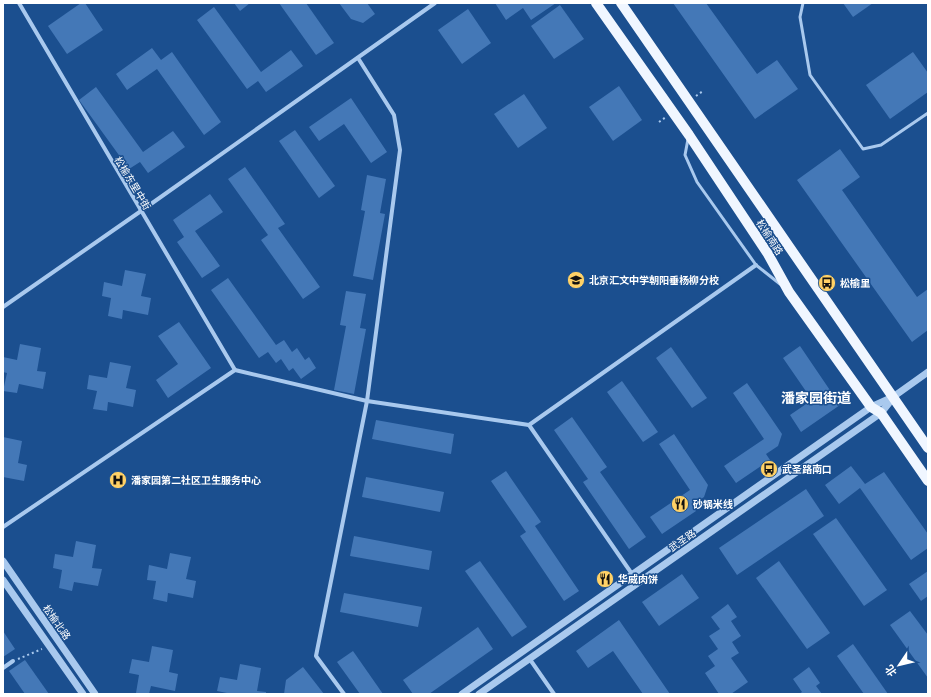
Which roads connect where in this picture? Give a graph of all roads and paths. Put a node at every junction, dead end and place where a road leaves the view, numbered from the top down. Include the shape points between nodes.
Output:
1 (19, 3) edge
2 (435, 3) edge
3 (596, 3) edge
4 (621, 3) edge
5 (803, 3) edge
6 (358, 58) junction
7 (928, 113) edge
8 (689, 135) junction
9 (141, 212) junction
10 (756, 265) junction
11 (790, 292) junction
12 (3, 307) edge
13 (235, 370) junction
14 (928, 372) edge
15 (893, 397) junction
16 (367, 401) junction
17 (871, 407) junction
18 (881, 413) junction
19 (529, 425) junction
20 (928, 448) edge
21 (928, 481) edge
22 (3, 527) edge
23 (3, 561) edge
24 (632, 574) junction
25 (3, 580) edge
26 (49, 646) junction
27 (529, 658) junction
28 (13, 661) joint
29 (3, 668) edge
30 (83, 694) edge
31 (95, 694) edge
32 (344, 694) edge
33 (462, 694) edge
34 (479, 694) edge
35 (554, 694) edge

1 - 9 street, 松榆东里中街
2 - 6 street
3 - 8 main road, 松榆南路
4 - 15 main road, 松榆南路
5 - 7 lane via 800,17 810,75 863,149 881,145
6 - 9 street
6 - 16 street via 394,115 400,150
8 - 10 lane via 685,155 698,182
8 - 11 main road, 松榆南路 via 768,254
9 - 12 street
9 - 13 street, 松榆东里中街
10 - 11 lane
10 - 19 street
11 - 17 main road, 松榆南路
13 - 16 street
13 - 22 street
14 - 15 street
15 - 17 street, 武圣路
15 - 18 street, 武圣路
15 - 20 main road, 松榆南路
16 - 19 street
16 - 32 street via 316,656
17 - 18 main road, 松榆南路
17 - 24 street, 武圣路
18 - 21 main road, 松榆南路
18 - 27 street, 武圣路
19 - 24 street
23 - 31 street, 松榆北路
24 - 33 street, 武圣路
25 - 26 street, 松榆北路
26 - 28 path
26 - 30 street, 松榆北路
27 - 34 street, 武圣路
27 - 35 street
28 - 29 street

